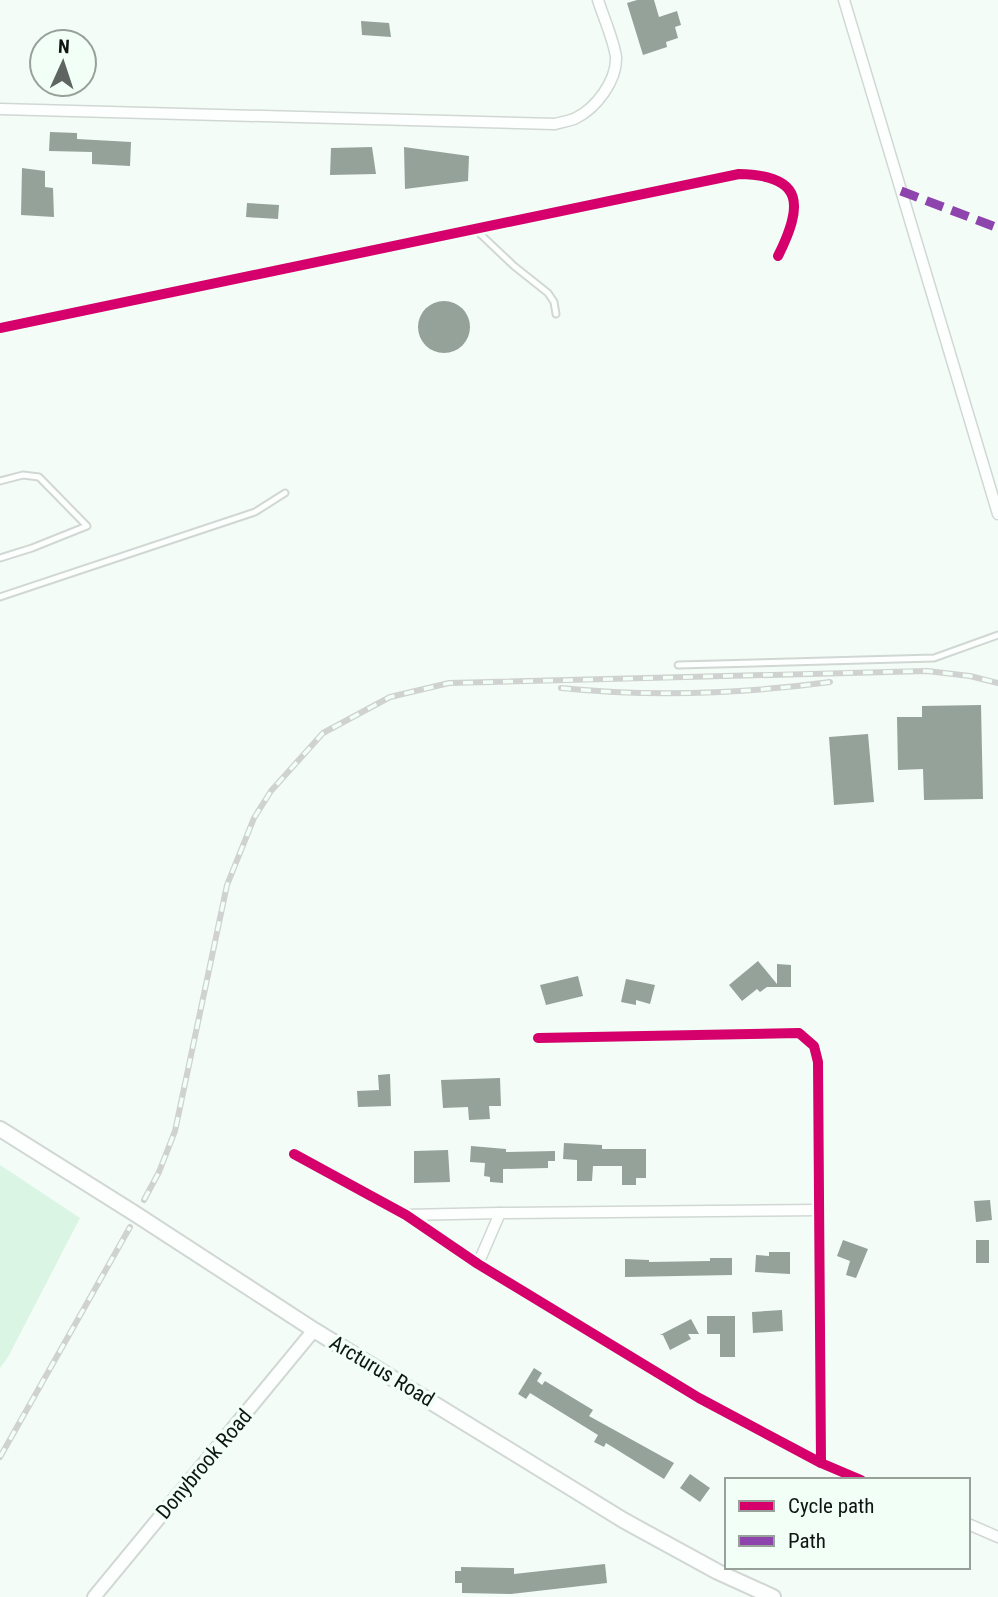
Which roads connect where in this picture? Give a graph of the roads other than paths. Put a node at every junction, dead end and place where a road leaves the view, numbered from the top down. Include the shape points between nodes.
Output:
1 (598, 0) edge
2 (844, 0) edge
3 (0, 109) edge
4 (476, 230) junction
5 (778, 256) dead end
6 (556, 314) dead end
7 (0, 328) edge
8 (0, 481) edge
9 (285, 493) dead end
10 (998, 514) edge
11 (0, 558) edge
12 (0, 597) edge
13 (998, 635) edge
14 (678, 665) dead end
15 (538, 1038) dead end
16 (0, 1129) edge
17 (293, 1154) dead end
18 (820, 1210) junction
19 (499, 1213) junction
20 (406, 1215) junction
21 (478, 1264) junction
22 (314, 1330) junction
23 (821, 1463) junction
24 (856, 1478) edge
25 (970, 1525) edge
26 (998, 1537) edge
27 (94, 1597) edge
28 (773, 1597) edge

1 - 3 street via 616,57 614,72 594,105 575,119 555,124
2 - 10 street
4 - 5 street via 739,174 761,174 790,189 795,208 792,227
4 - 6 lane via 548,293
4 - 7 street
8 - 11 lane via 23,474 39,477 87,526
9 - 12 lane via 255,512
13 - 14 lane via 934,658
15 - 18 street via 799,1033 814,1046 818,1062
16 - 22 main road, Arcturus Road
17 - 20 street
18 - 19 street
18 - 23 street
19 - 20 street
19 - 21 street
20 - 21 street
21 - 23 street via 699,1398
22 - 27 street, Donybrook Road
22 - 28 main road, Arcturus Road via 623,1520
23 - 24 street
25 - 26 street

